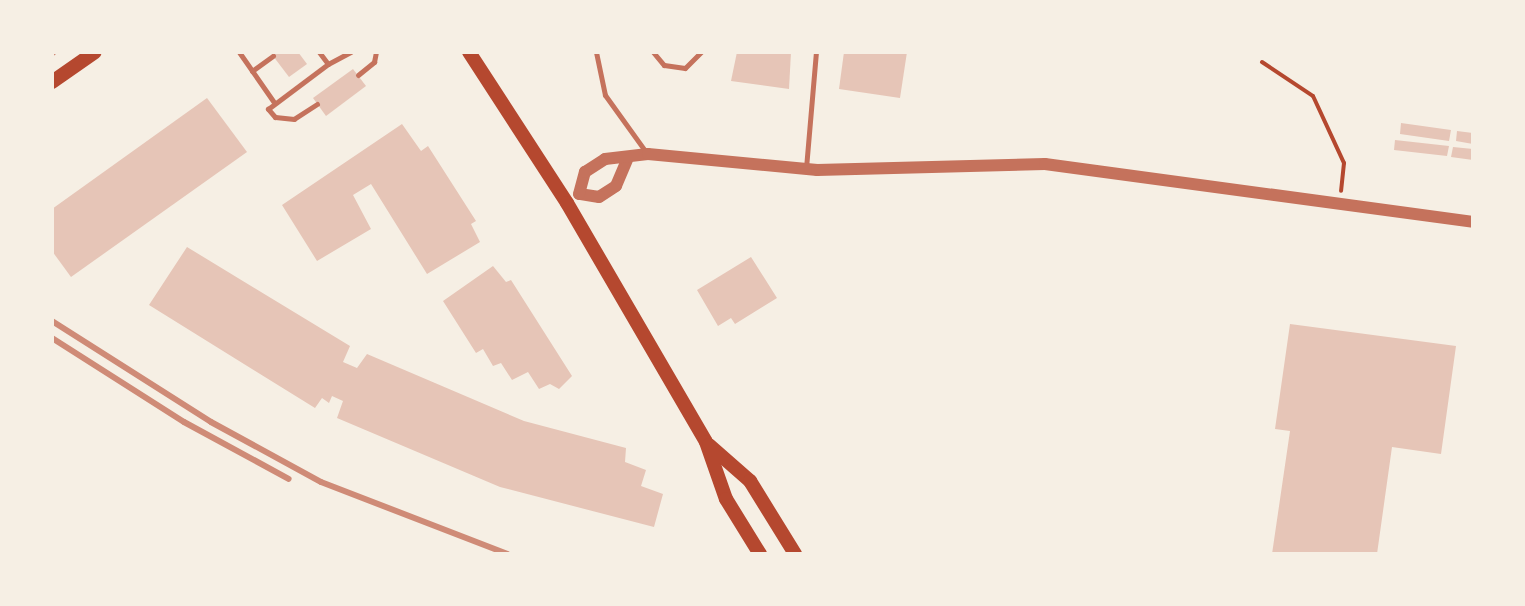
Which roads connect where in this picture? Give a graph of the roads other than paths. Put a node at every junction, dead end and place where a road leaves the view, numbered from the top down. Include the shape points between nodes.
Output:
1 (95, 52) edge
2 (239, 52) edge
3 (319, 52) edge
4 (351, 52) edge
5 (376, 52) edge
6 (469, 52) edge
7 (596, 52) edge
8 (653, 52) edge
9 (701, 52) edge
10 (816, 52) edge
11 (273, 56) dead end
12 (328, 64) junction
13 (252, 71) junction
14 (358, 75) dead end
15 (52, 82) edge
16 (273, 101) junction
17 (317, 104) dead end
18 (648, 154) junction
19 (627, 160) junction
20 (806, 169) junction
21 (573, 198) junction
22 (1473, 222) edge
23 (706, 442) junction
24 (760, 554) edge
25 (795, 554) edge

1 - 15 main road
2 - 13 lane
3 - 12 lane
4 - 12 lane
5 - 14 lane via 374,62
6 - 21 main road
7 - 18 lane via 605,95
8 - 9 lane via 664,65 685,68
10 - 20 lane
11 - 13 lane
12 - 16 lane
13 - 16 lane
16 - 17 lane via 269,113 285,119 297,118
18 - 19 street
18 - 20 street
19 - 21 street via 616,186 599,197
19 - 21 street via 605,159 585,172
20 - 22 street via 922,171 1045,164
21 - 23 main road
23 - 24 main road via 726,499
23 - 25 main road via 750,481

